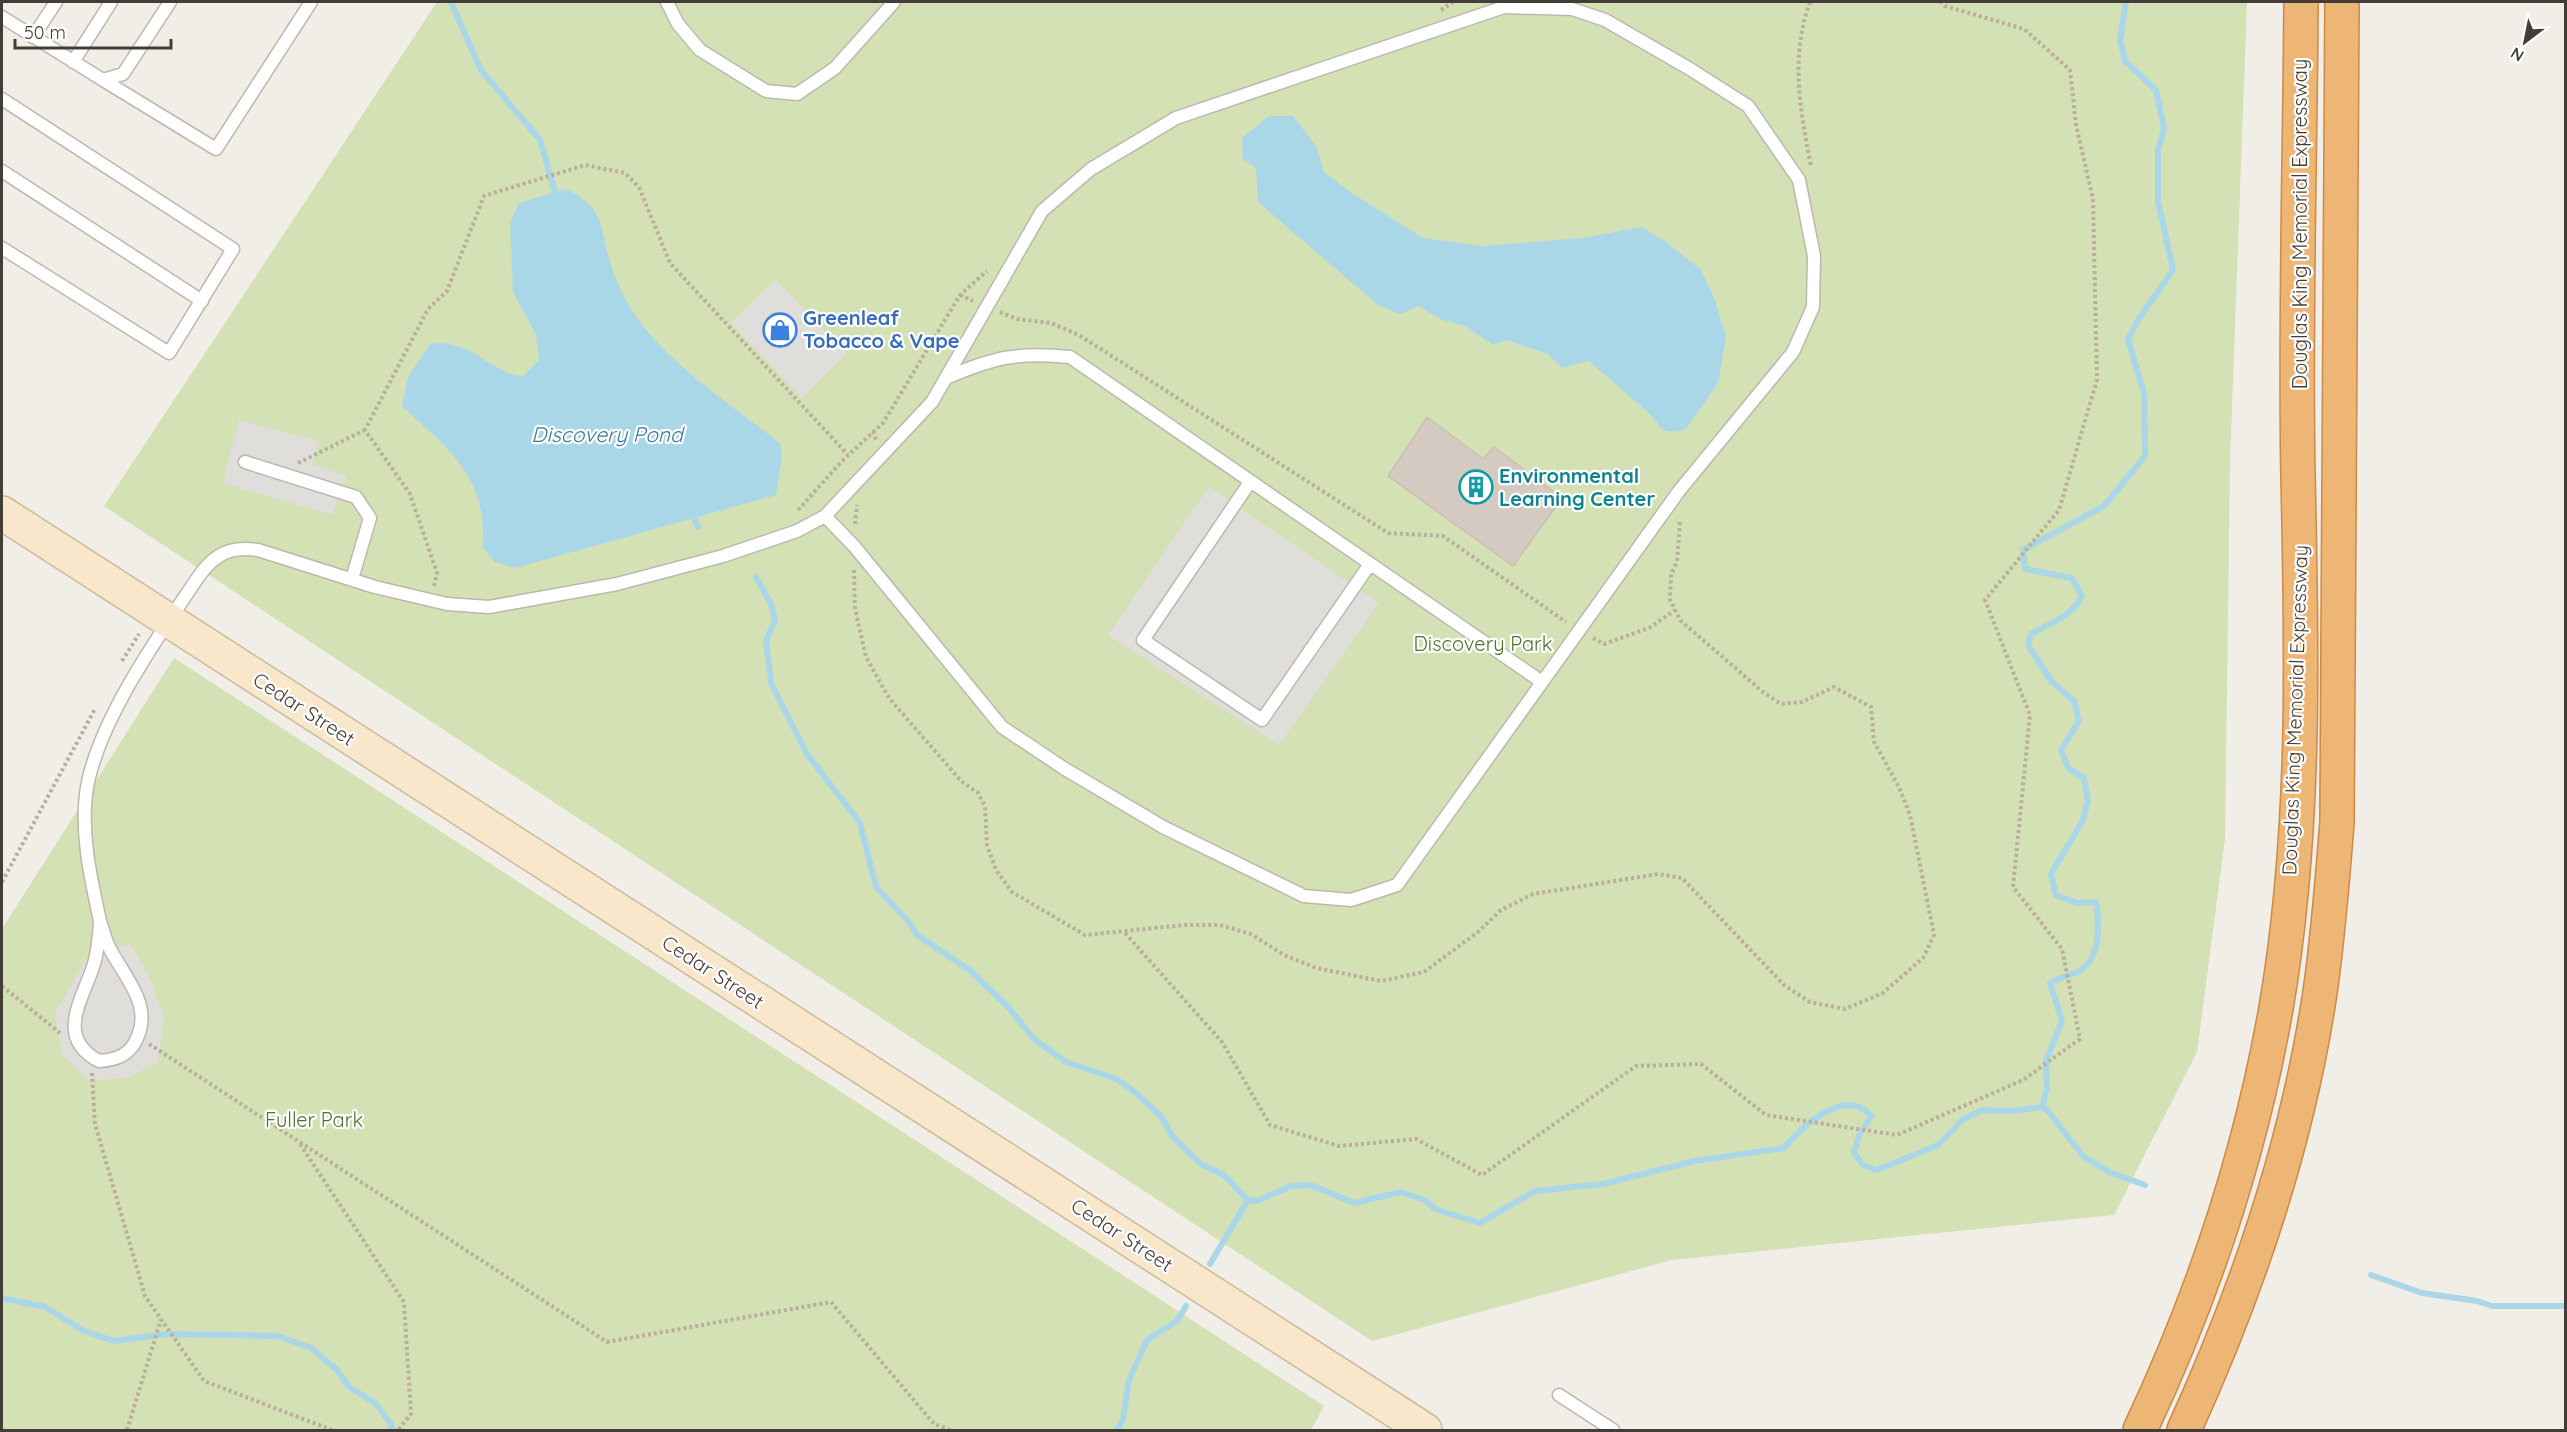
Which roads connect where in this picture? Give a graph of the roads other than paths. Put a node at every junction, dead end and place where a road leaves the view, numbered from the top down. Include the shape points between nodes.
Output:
1 (56, 2) edge
2 (111, 2) edge
3 (170, 2) edge
4 (311, 2) edge
5 (667, 2) edge
6 (894, 2) edge
7 (2301, 2) edge
8 (2342, 2) edge
9 (2, 17) edge
10 (33, 37) junction
11 (73, 62) junction
12 (103, 80) junction
13 (2, 101) edge
14 (2, 171) edge
15 (2, 248) edge
16 (202, 301) junction
17 (946, 378) junction
18 (245, 462) dead end
19 (1250, 482) junction
20 (2, 513) edge
21 (825, 516) junction
22 (1370, 564) junction
23 (352, 579) junction
24 (162, 616) junction
25 (1542, 682) junction
26 (100, 921) junction
27 (1559, 1395) dead end
28 (1425, 1431) edge
29 (1613, 1431) edge
30 (2140, 1431) edge
31 (2184, 1431) edge

1 - 10 lane
2 - 11 lane
3 - 12 lane via 123,74
4 - 12 lane via 216,149
5 - 6 lane via 678,24 700,50 766,92 797,94 835,68
7 - 30 highway, Douglas King Memorial Expressway via 2300,622 2297,800 2289,907 2268,1048 2233,1195 2175,1355
8 - 31 highway, Douglas King Memorial Expressway via 2337,824 2327,935 2305,1072 2271,1206 2244,1286
9 - 10 lane
10 - 11 lane
11 - 12 lane
13 - 16 lane via 233,249
14 - 16 lane
15 - 16 lane via 169,353
17 - 19 lane via 981,363 1029,353 1070,357
17 - 21 lane via 932,402
17 - 25 lane via 1042,211 1091,169 1176,118 1504,6 1572,9 1605,20 1748,106 1799,180 1814,256 1813,307 1793,352 1679,491
18 - 23 lane via 356,497 370,518
19 - 22 lane
19 - 22 lane via 1143,640 1262,720
20 - 24 main road, Cedar Street
21 - 23 lane via 797,531 723,556 617,584 489,607 447,604
21 - 25 lane via 1002,727 1163,827 1304,896 1351,900 1397,885
22 - 25 lane
23 - 24 lane via 258,550 228,551 217,557
24 - 26 lane via 105,734 86,792 86,855
24 - 28 main road, Cedar Street
26 - 26 lane via 97,952 75,1018 77,1041 99,1061 122,1056 131,1048 143,1024 134,986 109,946
27 - 29 lane

